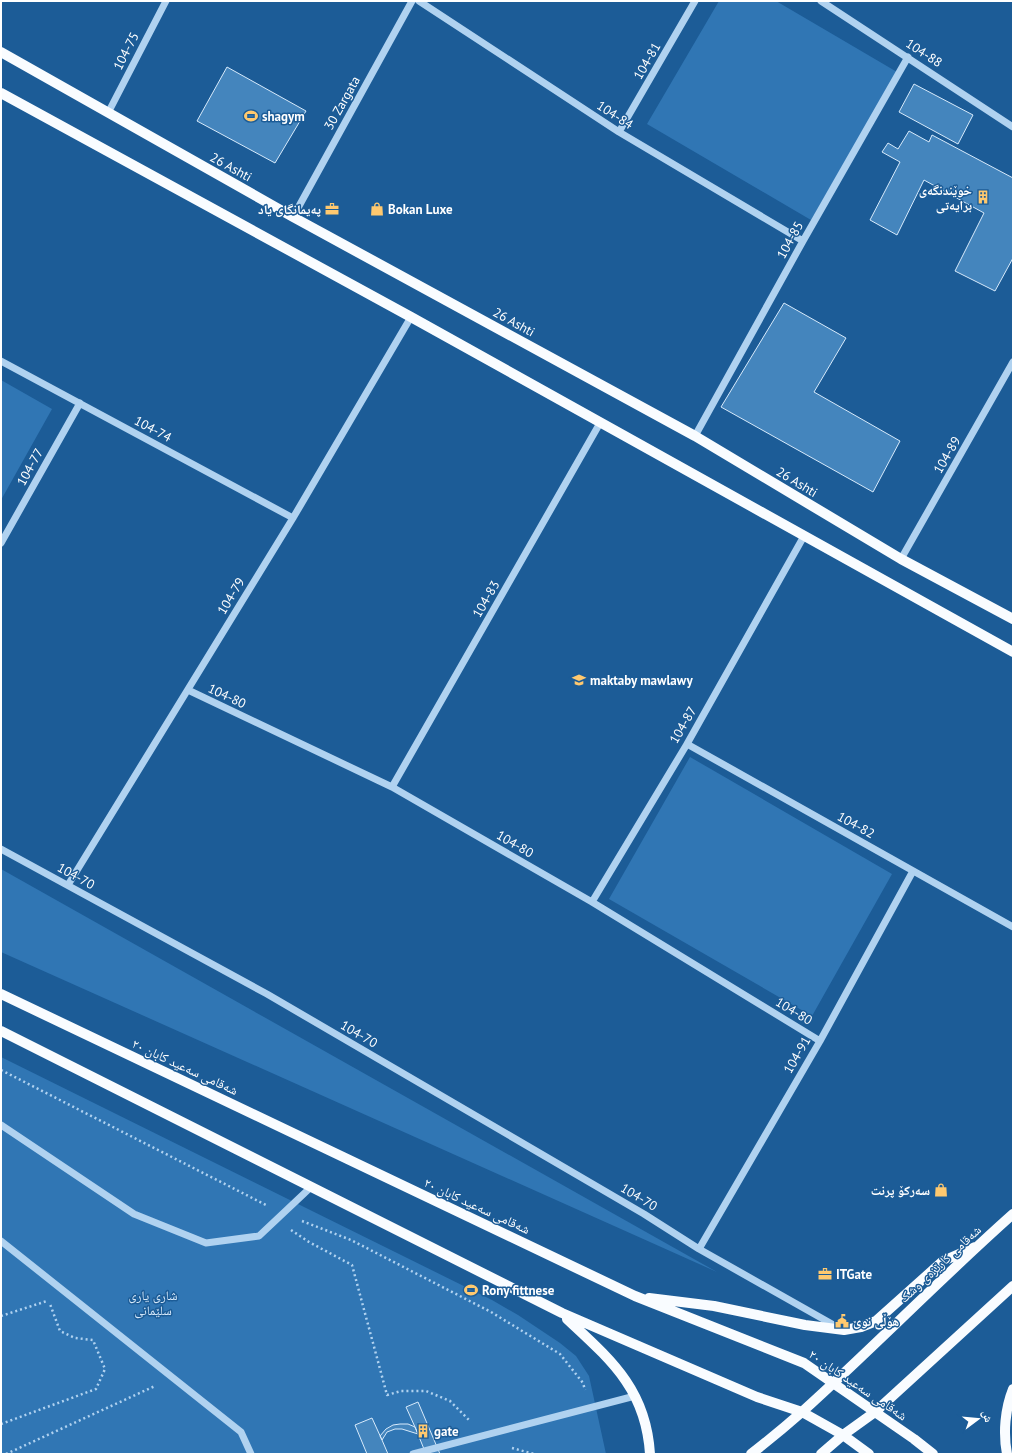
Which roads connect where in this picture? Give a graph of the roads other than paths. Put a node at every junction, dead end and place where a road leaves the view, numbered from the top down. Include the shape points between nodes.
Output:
1 (166, 1) edge
2 (412, 1) edge
3 (419, 1) edge
4 (695, 1) edge
5 (821, 1) edge
6 (1, 52) edge
7 (908, 57) junction
8 (1, 93) edge
9 (108, 113) junction
10 (1013, 127) edge
11 (619, 132) junction
12 (293, 217) junction
13 (803, 241) junction
14 (411, 317) junction
15 (1, 361) edge
16 (1013, 362) edge
17 (80, 403) junction
18 (600, 423) junction
19 (695, 436) junction
20 (293, 518) junction
21 (804, 536) junction
22 (1, 543) edge
23 (901, 559) junction
24 (1013, 619) edge
25 (1013, 652) edge
26 (188, 690) junction
27 (686, 744) junction
28 (392, 787) junction
29 (1, 848) edge
30 (913, 871) junction
31 (68, 885) junction
32 (592, 902) junction
33 (1013, 927) edge
34 (1, 994) edge
35 (1, 1031) edge
36 (820, 1040) junction
37 (1, 1125) edge
38 (311, 1188) junction
39 (1013, 1214) edge
40 (1, 1241) edge
41 (975, 1248) junction
42 (699, 1249) junction
43 (1013, 1286) edge
44 (635, 1296) junction
45 (562, 1313) junction
46 (844, 1330) junction
47 (833, 1383) junction
48 (1013, 1391) edge
49 (635, 1396) junction
50 (802, 1412) junction
51 (875, 1412) junction
52 (843, 1435) junction
53 (252, 1454) edge
54 (413, 1454) edge
55 (650, 1454) edge
56 (751, 1454) edge
57 (821, 1454) edge
58 (869, 1454) edge
59 (933, 1454) edge
60 (1007, 1454) edge

1 - 9 street, 104-75
2 - 12 street, 30 Zargata
3 - 11 street, 104-84
4 - 11 street, 104-81
5 - 7 street, 104-88
6 - 9 main road, 26 Ashti
7 - 10 street, 104-88
7 - 13 street, 104-85
8 - 14 main road
9 - 12 main road, 26 Ashti
11 - 13 street, 104-84
12 - 19 main road, 26 Ashti
13 - 19 street, 104-85
14 - 18 main road
14 - 20 street, 104-79
15 - 17 street, 104-74
16 - 23 street, 104-89
17 - 20 street, 104-74
17 - 22 street, 104-77
18 - 21 main road
18 - 28 street, 104-83
19 - 23 main road, 26 Ashti
20 - 26 street, 104-79
21 - 25 main road
21 - 27 street, 104-87
23 - 24 main road, 26 Ashti
26 - 28 street, 104-80
26 - 31 street, 104-79
27 - 30 street, 104-82
27 - 32 street, 104-87
28 - 32 street, 104-80
29 - 31 street, 104-70
30 - 33 street, 104-82
30 - 36 street, 104-91
31 - 42 street, 104-70 via 267,994 644,1214
32 - 36 street, 104-80
34 - 44 main road, شەقامی سەعید کابان ٢٠
35 - 38 main road
36 - 42 street, 104-91
37 - 38 street via 134,1214 206,1243 259,1236
38 - 45 main road
39 - 41 main road, شەقامی کارێزەی وشک
40 - 53 street via 241,1432
41 - 46 main road via 943,1261 876,1321
41 - 47 main road, شەقامی کارێزەی وشک
42 - 46 street, 104-70
43 - 51 main road
44 - 46 main road via 714,1306 805,1325
44 - 47 main road, شەقامی سەعید کابان ٢٠ via 804,1363
45 - 49 main road via 614,1365
45 - 50 main road via 757,1397
47 - 50 main road, شەقامی کارێزەی وشک
47 - 51 main road, شەقامی سەعید کابان ٢٠
48 - 60 main road via 1008,1403 1005,1430
49 - 54 street
49 - 55 main road via 649,1440
50 - 52 main road
50 - 56 main road, شەقامی کارێزەی وشک
51 - 52 main road
51 - 59 main road, شەقامی سەعید کابان ٢٠
52 - 57 main road
52 - 58 main road

